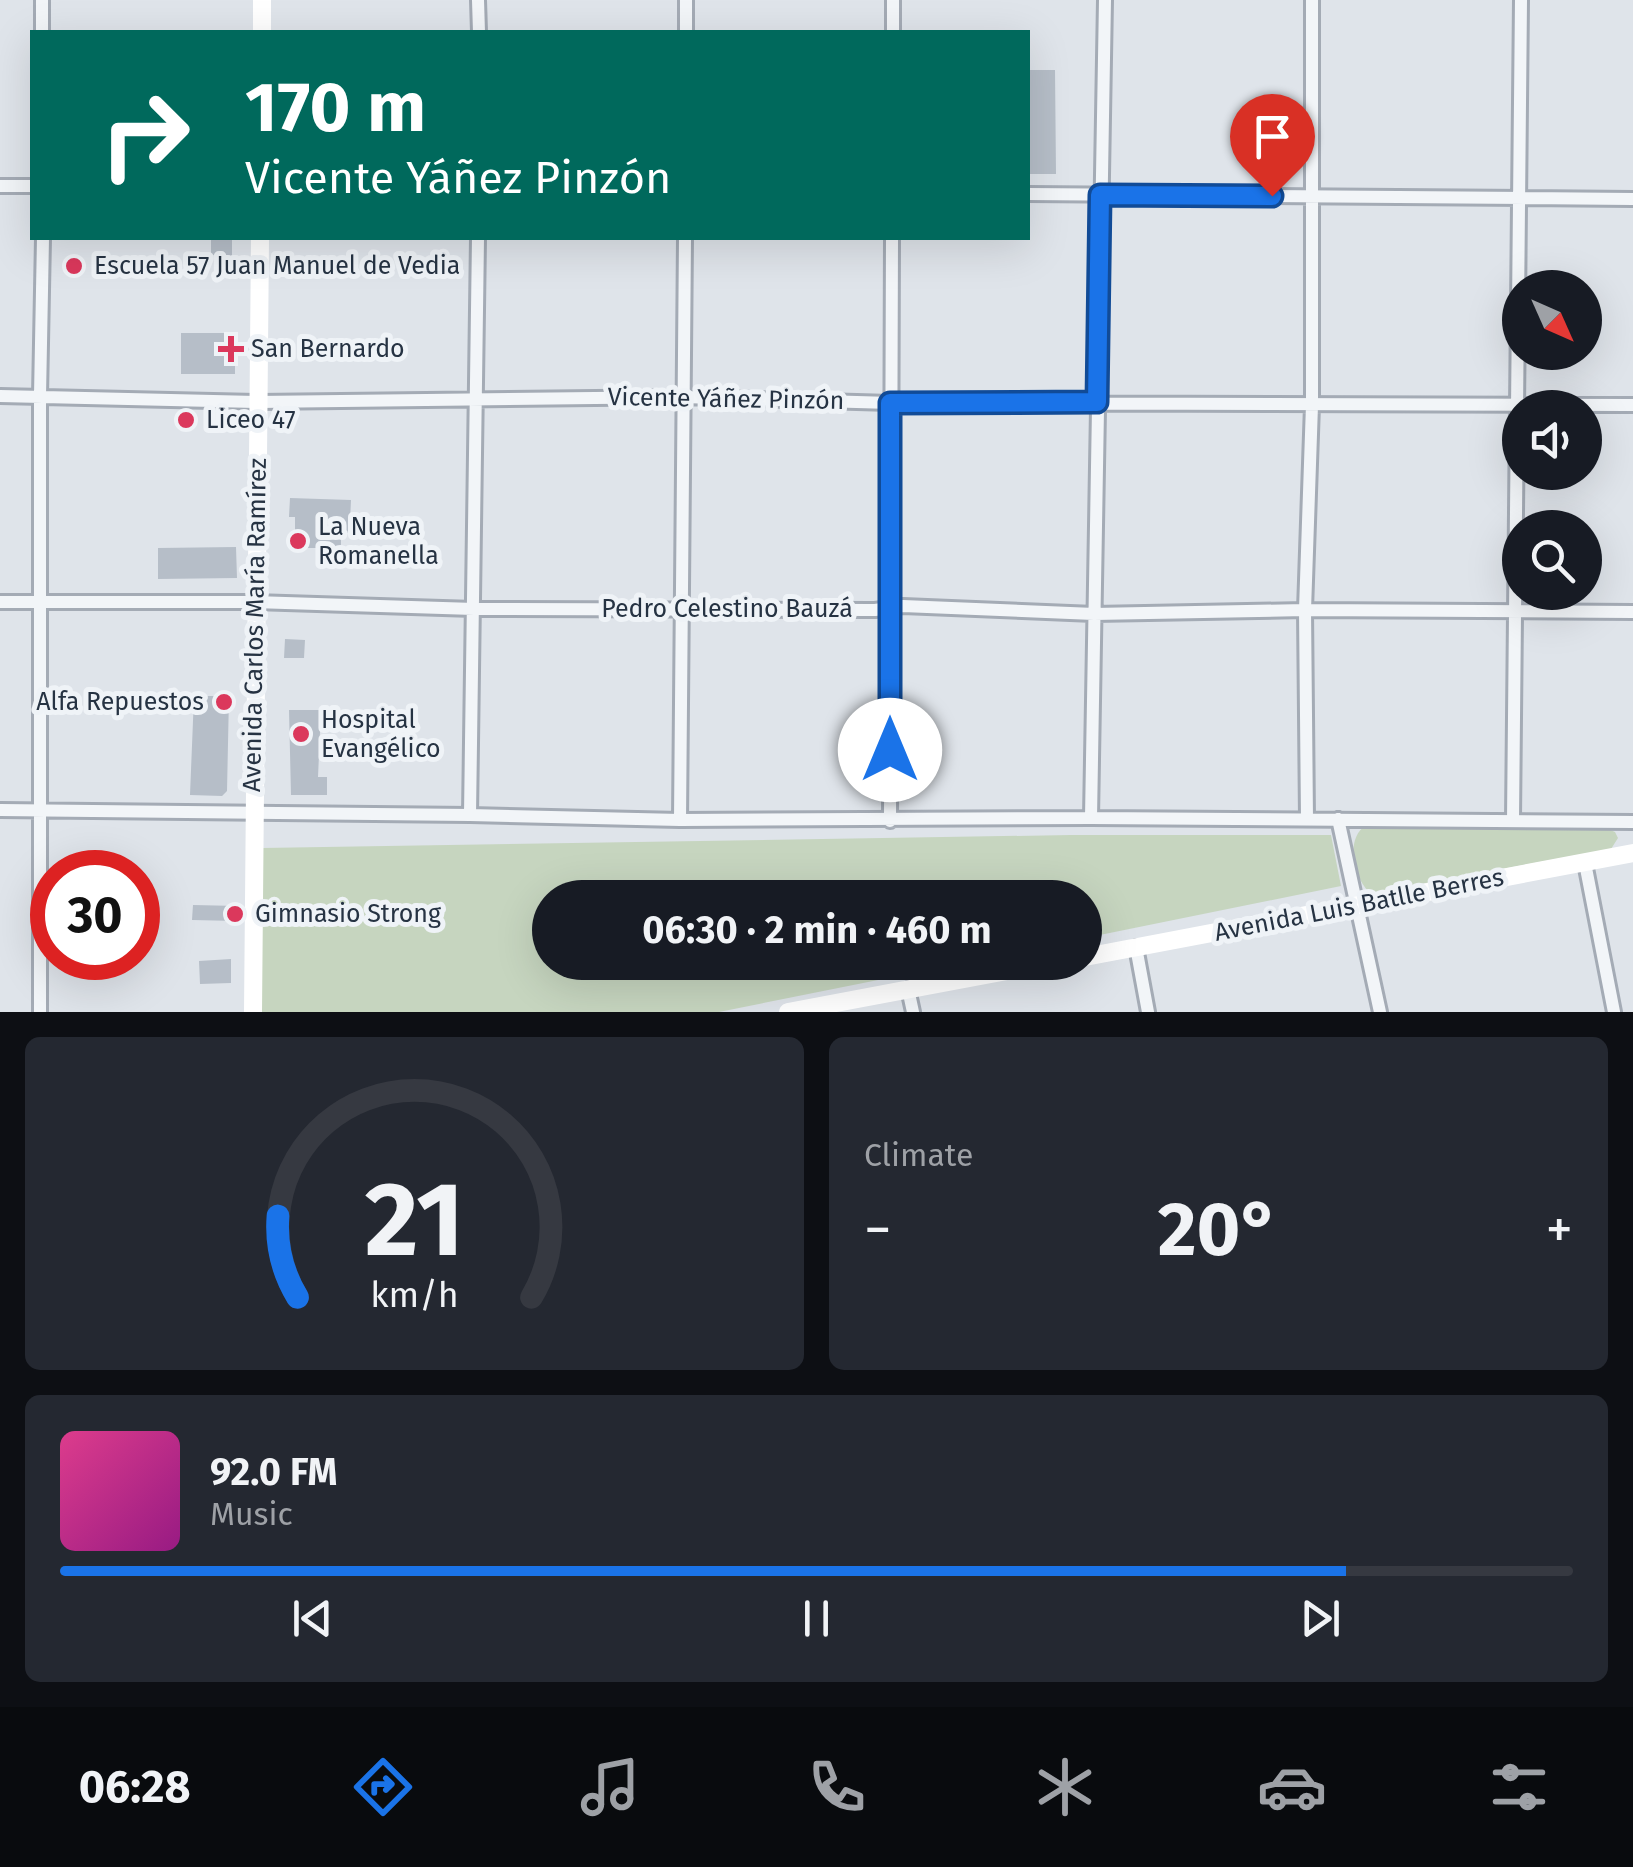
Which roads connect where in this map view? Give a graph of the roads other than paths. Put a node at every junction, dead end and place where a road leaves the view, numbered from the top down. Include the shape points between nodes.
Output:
1 (42, 0) edge
2 (262, 0) edge
3 (478, 0) edge
4 (686, 0) edge
5 (894, 0) edge
6 (1105, 0) edge
7 (1312, 0) edge
8 (1521, 0) edge
9 (42, 30) edge
10 (262, 30) edge
11 (478, 30) edge
12 (686, 30) edge
13 (893, 30) edge
14 (0, 186) edge
15 (30, 186) edge
16 (1030, 194) edge
17 (1100, 195) junction
18 (1311, 196) junction
19 (1518, 198) junction
20 (1633, 199) edge
21 (43, 240) edge
22 (260, 240) edge
23 (478, 240) edge
24 (684, 240) edge
25 (892, 240) edge
26 (1515, 390) edge
27 (0, 396) edge
28 (40, 396) junction
29 (682, 397) junction
30 (474, 398) junction
31 (258, 402) junction
32 (1097, 402) junction
33 (890, 403) junction
34 (1312, 404) junction
35 (1502, 405) edge
36 (1602, 405) edge
37 (1633, 405) edge
38 (1515, 490) edge
39 (0, 602) edge
40 (254, 602) junction
41 (41, 603) junction
42 (682, 608) junction
43 (891, 608) junction
44 (474, 609) junction
45 (1305, 610) junction
46 (1515, 611) junction
47 (1633, 612) edge
48 (1094, 614) junction
49 (0, 810) edge
50 (40, 811) junction
51 (254, 814) junction
52 (470, 814) junction
53 (1091, 818) junction
54 (1307, 819) junction
55 (1338, 819) junction
56 (680, 820) junction
57 (1513, 820) junction
58 (890, 821) junction
59 (1633, 822) edge
60 (1633, 853) edge
61 (1585, 863) junction
62 (1359, 904) junction
63 (1136, 947) junction
64 (1102, 954) edge
65 (960, 980) edge
66 (908, 990) junction
67 (40, 1012) edge
68 (252, 1012) edge
69 (788, 1012) edge
70 (912, 1012) edge
71 (1148, 1012) edge
72 (1380, 1012) edge
73 (1614, 1012) edge

1 - 9 street
2 - 10 main road
3 - 11 street
4 - 12 street
5 - 13 street
6 - 17 street
7 - 18 street
8 - 19 street
14 - 15 street
16 - 17 street
17 - 18 street
17 - 32 street
18 - 19 street
18 - 34 street
19 - 20 street
19 - 26 street
21 - 28 street
22 - 31 main road, Avenida Carlos María Ramírez
23 - 30 street
24 - 29 street
25 - 33 street
27 - 28 street, Vicente Yáñez Pinzón
28 - 31 street, Vicente Yáñez Pinzón
28 - 41 street
29 - 30 street, Vicente Yáñez Pinzón
29 - 33 street, Vicente Yáñez Pinzón
29 - 42 street
30 - 31 street, Vicente Yáñez Pinzón
30 - 44 street
31 - 40 main road, Avenida Carlos María Ramírez
32 - 33 street, Vicente Yáñez Pinzón
32 - 34 street, Vicente Yáñez Pinzón
32 - 48 street
33 - 43 street
34 - 35 street, Vicente Yáñez Pinzón
34 - 45 street
36 - 37 street, Vicente Yáñez Pinzón
38 - 46 street
39 - 41 street, Pedro Celestino Bauzá
40 - 41 street, Pedro Celestino Bauzá
40 - 44 street, Pedro Celestino Bauzá
40 - 51 main road, Avenida Carlos María Ramírez
41 - 50 street
42 - 43 street, Pedro Celestino Bauzá
42 - 44 street, Pedro Celestino Bauzá
42 - 56 street
43 - 48 street, Pedro Celestino Bauzá
43 - 58 street
44 - 52 street
45 - 46 street, Pedro Celestino Bauzá
45 - 48 street, Pedro Celestino Bauzá
45 - 54 street
46 - 47 street, Pedro Celestino Bauzá
46 - 57 street
48 - 53 street
49 - 50 street
50 - 51 street
50 - 67 street
51 - 52 street
51 - 68 main road, Avenida Carlos María Ramírez
52 - 56 street
53 - 54 street
53 - 58 street
54 - 55 street
55 - 57 street
55 - 62 street
56 - 58 street
57 - 59 street
60 - 61 main road, Avenida Luis Batlle Berres
61 - 62 main road, Avenida Luis Batlle Berres
61 - 73 street
62 - 63 main road, Avenida Luis Batlle Berres
62 - 72 street
63 - 64 main road, Avenida Luis Batlle Berres
63 - 71 street
65 - 66 main road
66 - 69 main road
66 - 70 street

